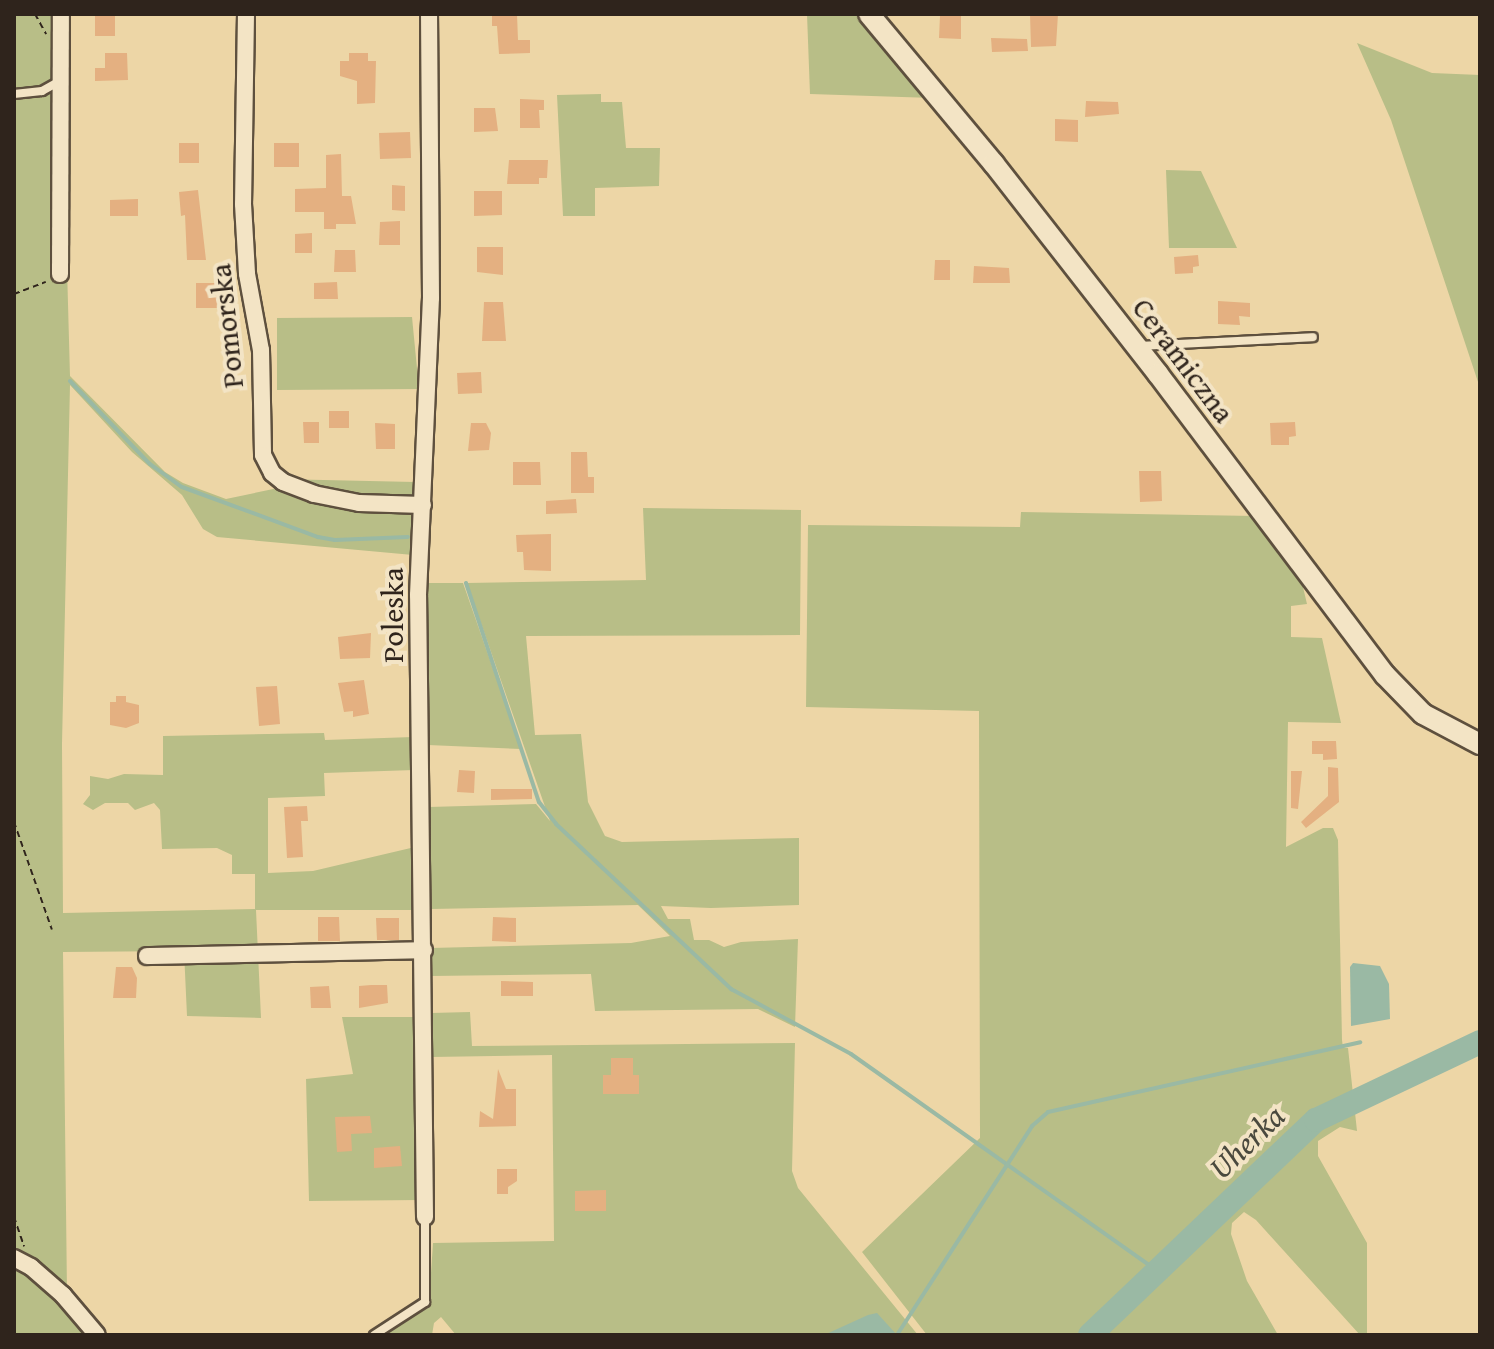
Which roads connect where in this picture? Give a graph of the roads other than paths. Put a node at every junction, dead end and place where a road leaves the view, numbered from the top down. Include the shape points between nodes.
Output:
1 (61, 14) edge
2 (246, 14) edge
3 (429, 14) edge
4 (869, 14) edge
5 (60, 81) junction
6 (14, 94) edge
7 (60, 274) road end
8 (1313, 337) dead end
9 (1137, 346) junction
10 (423, 505) junction
11 (1480, 744) edge
12 (424, 950) junction
13 (147, 956) dead end
14 (425, 1217) joint
15 (14, 1258) edge
16 (97, 1335) edge
17 (374, 1335) edge

1 - 5 street
2 - 10 street, Pomorska via 243,204 247,274 261,350 263,455 283,482 314,494 359,503
3 - 10 street, Poleska via 431,284
4 - 9 street, Ceramiczna
5 - 6 lane via 42,91
5 - 7 street
8 - 9 lane
9 - 11 street, Ceramiczna via 1385,675 1423,714
10 - 12 street, Poleska via 418,595
12 - 13 street
12 - 14 street, Poleska
14 - 17 lane via 425,1302
15 - 16 street via 63,1295

